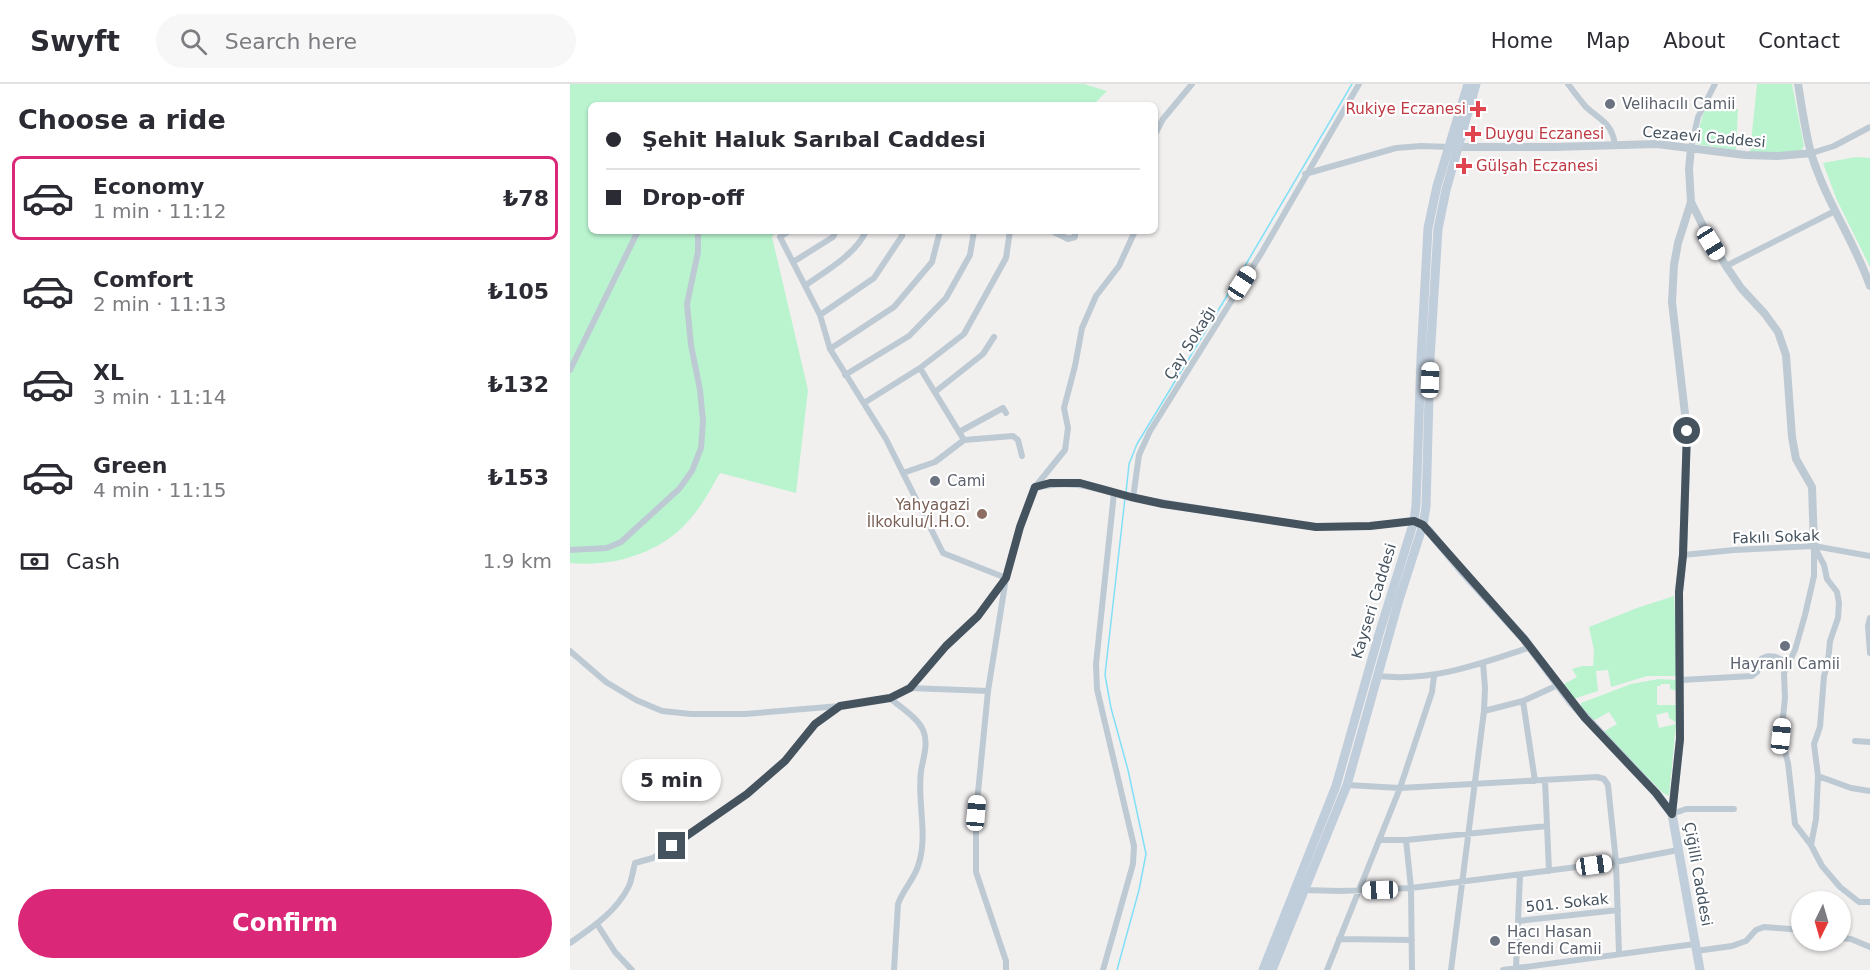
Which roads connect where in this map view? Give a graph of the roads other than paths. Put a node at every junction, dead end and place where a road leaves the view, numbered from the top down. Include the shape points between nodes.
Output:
1 (1192, 84) edge
2 (1359, 84) edge
3 (1468, 84) edge
4 (1476, 84) edge
5 (1568, 84) edge
6 (1715, 84) edge
7 (1798, 84) edge
8 (1870, 127) edge
9 (1158, 128) edge
10 (1615, 144) junction
11 (1454, 147) junction
12 (1691, 148) junction
13 (1812, 153) junction
14 (1305, 174) junction
15 (1691, 201) junction
16 (1835, 211) junction
17 (638, 234) edge
18 (698, 234) edge
19 (784, 234) edge
20 (834, 234) edge
21 (865, 234) edge
22 (902, 234) edge
23 (939, 234) edge
24 (974, 234) edge
25 (1010, 234) edge
26 (1058, 234) edge
27 (1074, 234) edge
28 (1134, 234) edge
29 (793, 262) junction
30 (1726, 266) junction
31 (806, 285) junction
32 (1870, 286) edge
33 (820, 315) junction
34 (994, 337) dead end
35 (830, 350) junction
36 (920, 368) junction
37 (570, 370) edge
38 (845, 375) junction
39 (935, 392) junction
40 (864, 403) junction
41 (1006, 413) dead end
42 (959, 432) junction
43 (964, 440) junction
44 (1022, 456) dead end
45 (903, 473) junction
46 (1035, 487) junction
47 (1114, 493) junction
48 (1132, 497) junction
49 (1418, 523) junction
50 (1814, 546) junction
51 (570, 550) edge
52 (1683, 555) junction
53 (1870, 556) edge
54 (1006, 578) junction
55 (1870, 618) edge
56 (1531, 647) junction
57 (570, 651) edge
58 (1870, 653) edge
59 (1483, 663) junction
60 (1789, 664) junction
61 (1378, 676) junction
62 (1434, 676) junction
63 (1681, 680) junction
64 (1558, 685) junction
65 (910, 688) junction
66 (988, 691) junction
67 (890, 698) junction
68 (1522, 701) junction
69 (840, 706) junction
70 (1484, 711) junction
71 (1855, 741) dead end
72 (1870, 742) edge
73 (1818, 776) junction
74 (1545, 780) junction
75 (1535, 781) junction
76 (1347, 784) junction
77 (1474, 784) junction
78 (1400, 788) junction
79 (1870, 791) edge
80 (1734, 808) dead end
81 (1672, 814) junction
82 (1547, 826) junction
83 (1468, 834) junction
84 (1379, 840) junction
85 (1406, 840) junction
86 (1811, 845) junction
87 (1678, 850) junction
88 (1616, 862) junction
89 (1549, 871) junction
90 (1520, 874) junction
91 (1462, 881) junction
92 (1411, 888) junction
93 (1304, 890) junction
94 (1358, 891) junction
95 (1870, 903) edge
96 (1618, 910) junction
97 (1518, 921) junction
98 (597, 924) junction
99 (1791, 929) edge
100 (1339, 939) junction
101 (1851, 939) edge
102 (1412, 940) junction
103 (570, 943) edge
104 (1695, 947) junction
105 (1870, 947) edge
106 (1619, 954) junction
107 (1516, 968) junction
108 (632, 970) edge
109 (894, 970) edge
110 (1006, 970) edge
111 (1103, 970) edge
112 (1263, 970) edge
113 (1272, 970) edge
114 (1327, 970) edge
115 (1412, 970) edge
116 (1451, 970) edge
117 (1503, 970) edge
118 (1700, 970) edge

1 - 9 street
2 - 14 street, Çay Sokağı
3 - 11 main road, Kayseri Caddesi
4 - 11 main road, Kayseri Caddesi
5 - 10 street via 1607,124
6 - 12 street via 1699,113
7 - 13 street
8 - 13 street, Cezaevi Caddesi
10 - 11 street, Cezaevi Caddesi
10 - 12 street, Cezaevi Caddesi
11 - 14 street via 1396,148
11 - 49 main road, Kayseri Caddesi via 1437,186 1428,228
12 - 13 street, Cezaevi Caddesi via 1745,155
12 - 15 street
13 - 16 street
14 - 48 street, Çay Sokağı via 1262,252 1150,431 1139,455
15 - 30 street
15 - 52 street via 1678,243 1671,302 1687,431
16 - 30 street
16 - 32 street
17 - 37 street
18 - 51 street via 687,304 703,421 701,448 692,471 679,489 621,542 607,548
19 - 29 street via 780,237
20 - 29 street
21 - 31 street via 840,262
22 - 33 street via 874,278
23 - 35 street via 932,262 894,307
24 - 38 street via 970,255 946,298 909,336
25 - 36 street via 1006,258 964,334
26 - 27 street via 1068,239
28 - 46 street via 1119,266 1096,296 1082,328 1064,408 1068,429 1065,450
29 - 31 street
30 - 50 street via 1778,332 1786,355 1796,459 1812,487
31 - 33 street
33 - 35 street
34 - 39 street via 983,354
35 - 38 street
36 - 39 street
36 - 40 street
38 - 40 street
39 - 42 street
40 - 45 street
41 - 42 street via 1002,408
42 - 43 street
43 - 44 street via 1013,436
43 - 45 street via 935,462
45 - 54 street via 943,553
46 - 47 street via 1080,483
46 - 54 street
47 - 48 street
47 - 111 street via 1096,664 1097,689 1134,846 1133,864
48 - 49 street via 1316,527
49 - 56 main road, Çiğilli Caddesi
49 - 61 main road, Kayseri Caddesi
49 - 112 main road, Kayseri Caddesi via 1379,634 1336,786
50 - 52 street, Fakılı Sokak
50 - 53 street, Fakılı Sokak
50 - 60 street via 1814,576
50 - 73 street via 1839,603 1814,744
52 - 63 street via 1679,592
54 - 65 street via 978,616
54 - 66 street
55 - 58 street
56 - 59 street
56 - 64 main road, Çiğilli Caddesi
57 - 69 street via 606,682 662,711 745,714
59 - 62 street
59 - 70 street
60 - 63 street via 1766,656 1752,676
60 - 86 street via 1784,673 1781,736 1795,824
61 - 62 street
61 - 76 main road, Kayseri Caddesi
62 - 78 street
63 - 81 street
64 - 68 street
64 - 81 main road, Çiğilli Caddesi
65 - 66 street
65 - 67 street
66 - 110 street via 976,813 976,872
67 - 69 street
67 - 109 street via 918,722 926,743 920,789 921,856 898,904
68 - 70 street
68 - 75 street
69 - 98 street via 815,724 785,761 747,794 653,858 635,863 630,885
70 - 77 street
71 - 72 street
73 - 79 street
73 - 86 street
74 - 75 street
74 - 82 street
74 - 88 street via 1597,777 1606,781
75 - 77 street
76 - 78 street
76 - 93 main road, Kayseri Caddesi
77 - 78 street
77 - 83 street
78 - 84 street
80 - 81 street via 1686,809
81 - 87 main road, Çiğilli Caddesi
82 - 83 street
82 - 89 street
83 - 85 street
83 - 91 street
84 - 85 street
84 - 94 street
85 - 92 street
86 - 95 street via 1839,887 1859,902
87 - 88 street
87 - 104 main road, Çiğilli Caddesi
88 - 89 street
88 - 96 street
89 - 90 street
90 - 91 street
90 - 97 street
91 - 92 street
91 - 116 street
92 - 94 street
92 - 102 street
93 - 94 street
93 - 113 main road, Kayseri Caddesi
94 - 100 street
96 - 97 street, 501. Sokak
96 - 106 street
97 - 107 street
98 - 103 street
98 - 108 street
99 - 104 street via 1764,927 1732,946
100 - 102 street
100 - 114 street
101 - 105 street
102 - 115 street
104 - 106 street
104 - 118 main road, Çiğilli Caddesi
106 - 107 street
107 - 117 street

